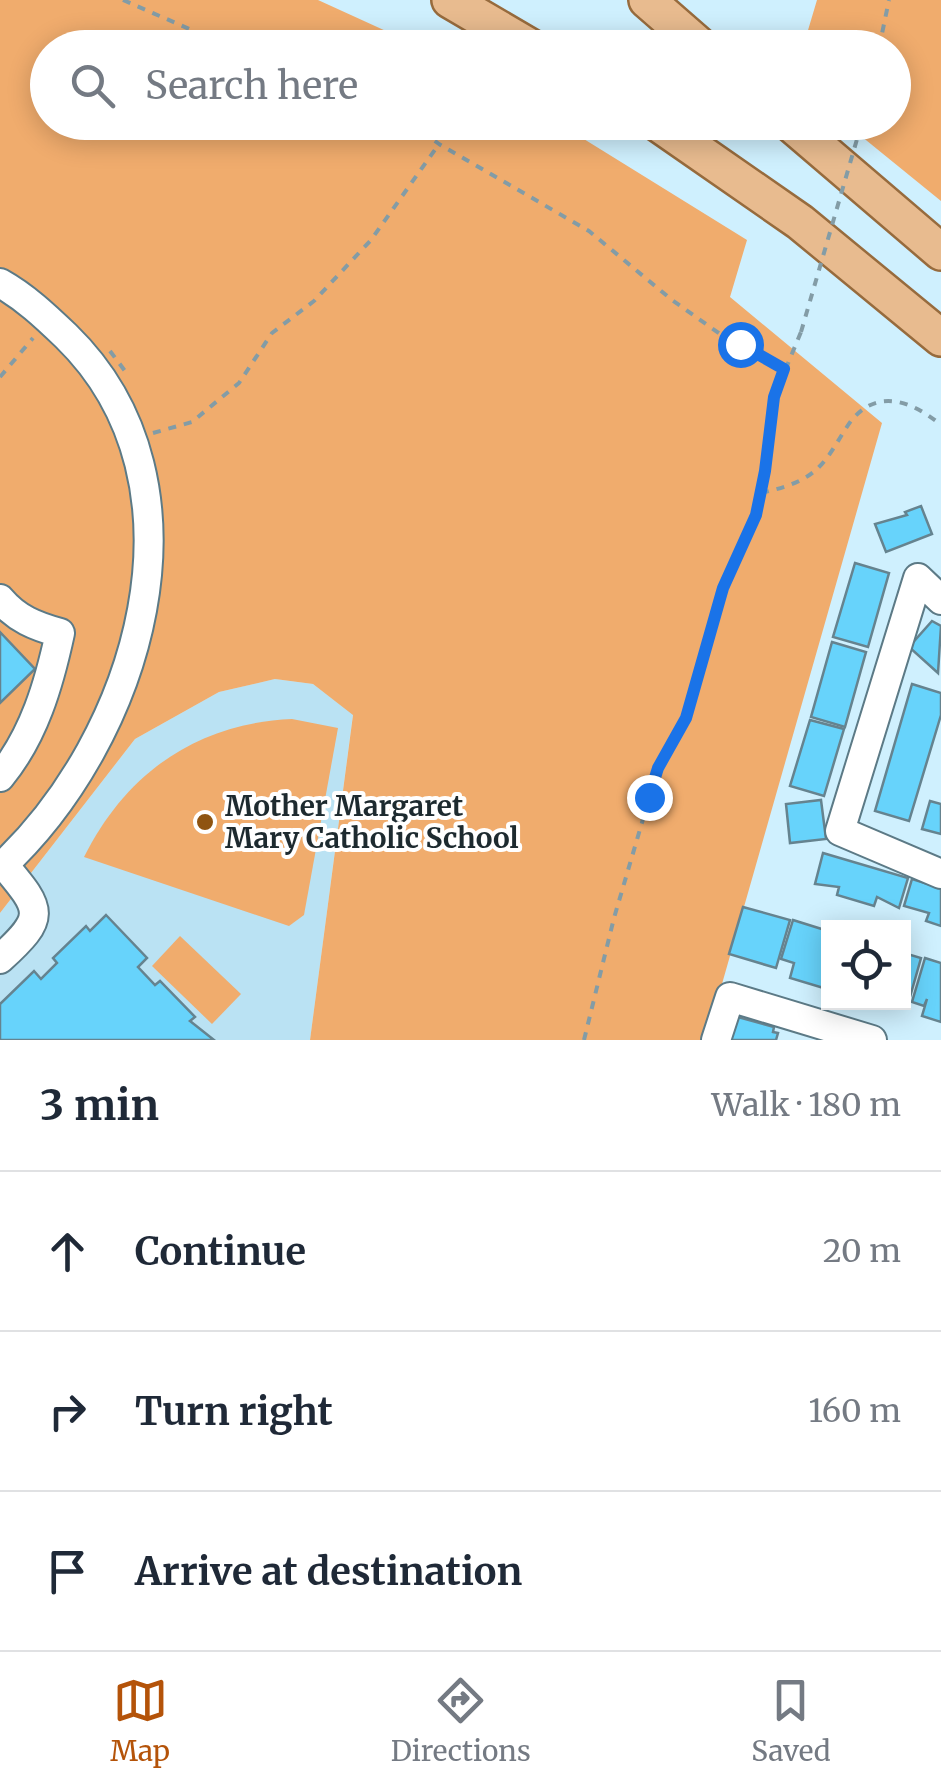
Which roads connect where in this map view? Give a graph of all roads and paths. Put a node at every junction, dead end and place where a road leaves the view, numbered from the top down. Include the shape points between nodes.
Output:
1 (123, 0) edge
2 (450, 0) edge
3 (647, 0) edge
4 (889, 0) edge
5 (192, 30) edge
6 (501, 30) edge
7 (681, 30) edge
8 (883, 30) edge
9 (434, 140) edge
10 (682, 140) edge
11 (811, 140) edge
12 (857, 140) edge
13 (439, 144) junction
14 (941, 252) edge
15 (0, 284) edge
16 (941, 338) edge
17 (784, 369) junction
18 (941, 424) edge
19 (151, 434) dead end
20 (761, 493) junction
21 (0, 600) edge
22 (941, 600) edge
23 (0, 777) edge
24 (2, 867) edge
25 (941, 874) edge
26 (0, 959) edge
27 (584, 1040) edge
28 (716, 1040) edge
29 (872, 1040) edge

1 - 5 path
2 - 6 main road
3 - 7 main road
4 - 8 path
9 - 13 path
10 - 16 main road via 800,222
11 - 14 main road
12 - 17 path, bridge
13 - 17 path via 589,231 688,312
13 - 19 path via 371,240 314,301 272,333 239,383 192,422
15 - 24 street via 36,307 105,382 122,412 144,483 148,522 143,598 111,714 63,796
17 - 20 path
18 - 20 path via 918,406 896,400 868,405 820,466 792,485
20 - 27 path via 723,588 686,718 658,768
21 - 23 street via 14,615 60,633 49,687
22 - 25 street via 918,578 840,832
24 - 26 street via 31,897 34,911 25,936
28 - 29 street via 730,997

